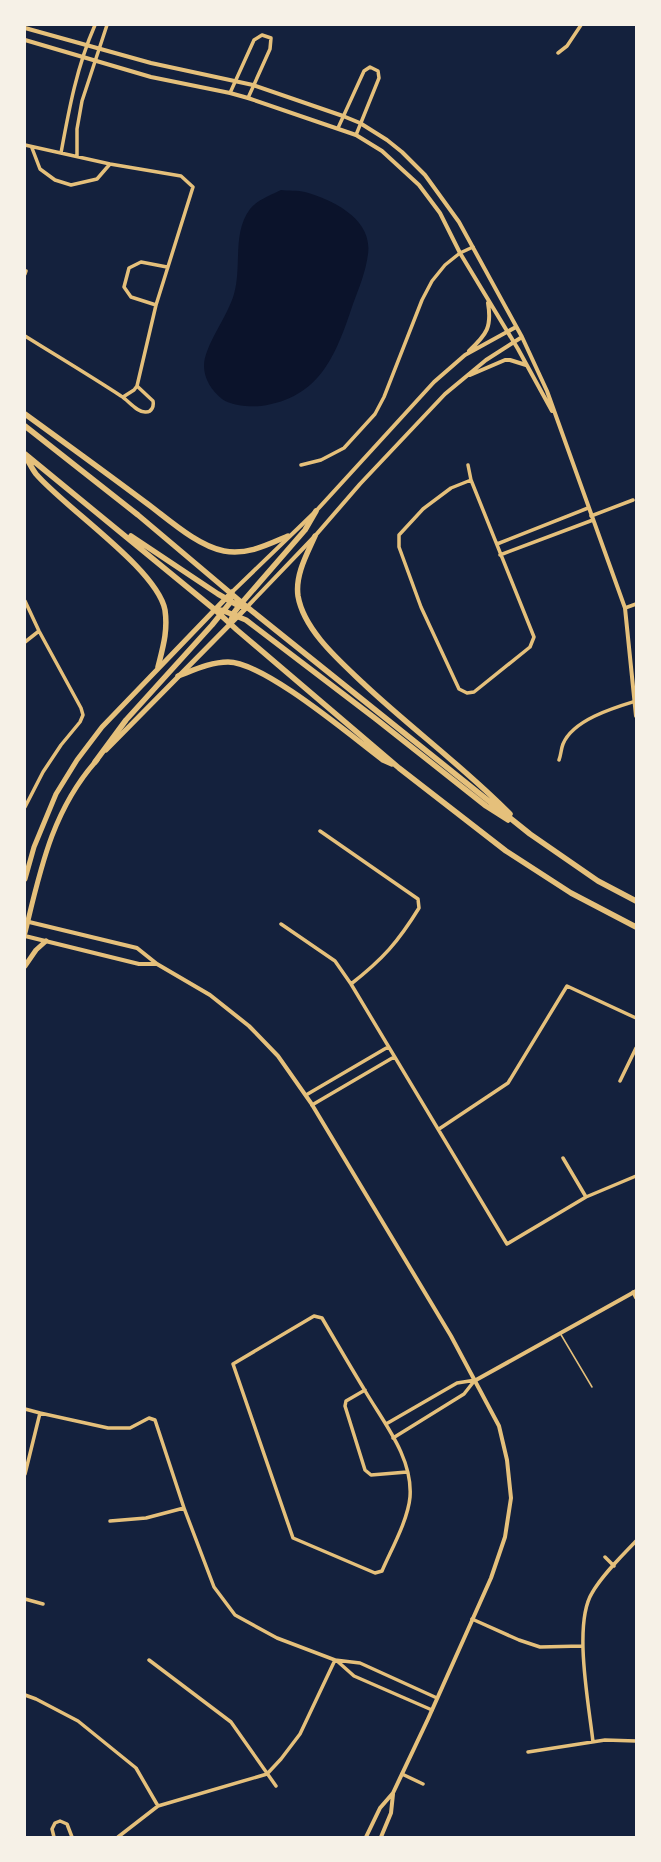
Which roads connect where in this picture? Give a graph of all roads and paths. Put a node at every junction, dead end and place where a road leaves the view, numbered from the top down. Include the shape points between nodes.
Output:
1 (95, 25) edge
2 (106, 25) edge
3 (581, 25) edge
4 (25, 28) edge
5 (25, 40) edge
6 (86, 45) junction
7 (98, 49) junction
8 (558, 53) dead end
9 (83, 58) junction
10 (94, 61) junction
11 (234, 81) junction
12 (253, 85) junction
13 (230, 93) junction
14 (248, 98) junction
15 (343, 116) junction
16 (360, 123) junction
17 (338, 128) junction
18 (356, 135) junction
19 (25, 145) edge
20 (32, 148) junction
21 (61, 153) junction
22 (77, 156) junction
23 (110, 164) junction
24 (473, 247) junction
25 (460, 253) junction
26 (167, 268) junction
27 (488, 300) junction
28 (156, 305) junction
29 (516, 326) junction
30 (507, 332) junction
31 (25, 336) edge
32 (522, 337) junction
33 (514, 342) junction
34 (465, 355) junction
35 (526, 365) junction
36 (462, 378) junction
37 (137, 386) junction
38 (123, 397) junction
39 (25, 414) edge
40 (557, 420) junction
41 (25, 426) edge
42 (25, 455) edge
43 (301, 465) dead end
44 (468, 465) dead end
45 (471, 480) junction
46 (633, 500) dead end
47 (588, 508) junction
48 (316, 511) junction
49 (592, 518) junction
50 (112, 524) junction
51 (288, 536) junction
52 (315, 536) junction
53 (497, 544) junction
54 (500, 555) junction
55 (232, 592) junction
56 (228, 599) junction
57 (25, 601) edge
58 (240, 604) junction
59 (636, 604) edge
60 (247, 607) junction
61 (625, 608) junction
62 (214, 609) junction
63 (222, 613) junction
64 (235, 615) junction
65 (230, 624) junction
66 (39, 631) junction
67 (25, 642) edge
68 (158, 667) junction
69 (178, 676) junction
70 (635, 701) edge
71 (636, 716) edge
72 (560, 760) dead end
73 (95, 762) junction
74 (399, 768) junction
75 (25, 807) edge
76 (320, 832) dead end
77 (530, 834) junction
78 (26, 873) edge
79 (25, 880) edge
80 (636, 901) edge
81 (26, 922) edge
82 (281, 924) dead end
83 (636, 927) edge
84 (25, 933) edge
85 (25, 936) edge
86 (46, 941) junction
87 (157, 964) junction
88 (25, 966) edge
89 (351, 984) junction
90 (636, 1018) edge
91 (388, 1047) junction
92 (636, 1048) edge
93 (394, 1057) junction
94 (620, 1080) dead end
95 (306, 1095) junction
96 (312, 1105) junction
97 (439, 1129) junction
98 (563, 1158) dead end
99 (636, 1176) edge
100 (586, 1198) junction
101 (635, 1291) edge
102 (636, 1298) edge
103 (560, 1333) junction
104 (476, 1380) junction
105 (592, 1387) dead end
106 (365, 1390) junction
107 (25, 1409) edge
108 (40, 1413) junction
109 (386, 1424) junction
110 (393, 1438) junction
111 (407, 1472) junction
112 (25, 1474) edge
113 (184, 1508) junction
114 (110, 1521) dead end
115 (636, 1542) edge
116 (605, 1557) dead end
117 (614, 1566) junction
118 (25, 1599) edge
119 (43, 1604) dead end
120 (472, 1619) junction
121 (582, 1646) junction
122 (148, 1660) dead end
123 (335, 1660) junction
124 (25, 1695) edge
125 (437, 1698) junction
126 (432, 1710) junction
127 (636, 1741) edge
128 (593, 1742) junction
129 (528, 1752) dead end
130 (267, 1774) junction
131 (402, 1774) junction
132 (423, 1784) dead end
133 (276, 1786) dead end
134 (393, 1793) junction
135 (158, 1806) junction
136 (54, 1837) edge
137 (72, 1837) edge
138 (118, 1837) edge
139 (366, 1837) edge
140 (381, 1837) edge

1 - 6 street
2 - 7 street
3 - 8 street via 567,46
4 - 6 street
5 - 9 street
6 - 7 street
6 - 9 street
7 - 10 street
7 - 11 street
9 - 10 street
9 - 21 street via 70,99
10 - 13 street via 151,77
10 - 22 street via 82,100 77,129
11 - 12 street
11 - 12 street via 254,40 262,35 271,38 270,48
11 - 13 street
12 - 14 street
12 - 15 street
13 - 14 street
14 - 17 street
15 - 16 street
15 - 16 street via 364,71 370,67 378,71 379,78
15 - 17 street
16 - 18 street
16 - 24 street via 402,152 425,175 450,208
17 - 18 street
18 - 25 street via 382,150 418,185 440,213
19 - 20 street
20 - 21 street
20 - 23 street via 40,169 55,180 71,185 97,179
21 - 22 street
22 - 23 street
23 - 26 street via 181,176 193,186
24 - 25 street
24 - 29 street
25 - 27 street
25 - 43 street via 445,265 432,281 375,414 344,448 321,460
26 - 28 street
26 - 28 street via 141,262 129,268 124,287 131,297
27 - 30 street
27 - 34 street via 489,327
28 - 37 street
29 - 30 street
29 - 32 street
30 - 33 street
30 - 34 street
31 - 38 street
32 - 33 street
32 - 40 street via 547,391
33 - 35 street
33 - 36 street
34 - 48 street via 434,382
35 - 36 street via 505,360
35 - 40 street
36 - 52 street via 360,484
37 - 38 street
37 - 38 street via 153,401 151,410 140,411
39 - 51 main road via 203,543 214,548 246,552
40 - 47 street
41 - 55 main road via 138,514
42 - 50 main road
42 - 68 main road via 36,474 144,575 160,599 164,609 166,635
44 - 45 street
45 - 53 street
45 - 54 street via 451,488 423,509 400,536 399,547 421,607 445,660 459,689 466,693 474,692 530,647 534,636
46 - 49 street
47 - 49 street
47 - 53 street
48 - 51 street
48 - 58 main road via 305,530
49 - 54 street
49 - 61 street
50 - 56 main road
50 - 62 main road
51 - 55 street
52 - 60 street
52 - 77 main road via 297,588 305,616 324,644 396,714 494,797
53 - 54 street
55 - 56 main road
55 - 58 main road
56 - 58 main road
56 - 62 main road
56 - 63 main road
57 - 66 street
58 - 60 main road
58 - 64 main road
59 - 61 street
60 - 64 main road
60 - 77 main road
61 - 70 street
62 - 63 main road
62 - 68 main road
63 - 64 main road
63 - 65 main road
63 - 73 main road via 126,720
64 - 65 main road
64 - 77 main road via 246,620 376,718 486,806
65 - 69 main road
65 - 74 main road
66 - 67 street
66 - 75 street via 83,715 43,772
68 - 78 main road via 102,727 77,760 56,794
69 - 73 main road
69 - 74 main road via 209,665 228,662 257,670 325,716 383,760
70 - 71 street
70 - 72 street via 593,717 574,729 564,744
73 - 81 main road via 74,790 58,821 45,852
74 - 83 main road via 506,851 571,892
76 - 89 street via 418,899 419,908 389,952
77 - 80 main road via 598,881
78 - 79 main road
81 - 84 main road
81 - 87 street via 137,948
82 - 89 street via 335,961
85 - 86 street
86 - 87 street via 139,964
86 - 88 main road
87 - 95 street via 210,995 249,1026 278,1056
89 - 91 street
90 - 97 street via 567,986 508,1083
91 - 93 street
91 - 95 street
92 - 94 street
93 - 96 street
93 - 97 street
95 - 96 street
96 - 104 street
97 - 100 street via 507,1244
98 - 100 street
99 - 100 street
101 - 102 street
101 - 103 street
103 - 104 street
103 - 105 lane
104 - 109 street via 457,1383
104 - 110 street via 464,1394
104 - 120 street via 499,1426 507,1460 511,1498 505,1537 491,1578
106 - 109 street
106 - 111 street via 346,1401 345,1406 365,1470 371,1475
106 - 111 street via 322,1318 314,1316 233,1364 293,1538 375,1573 382,1571 406,1515 410,1497
107 - 108 street
108 - 112 street
108 - 113 street via 108,1428 130,1428 149,1418 155,1420
109 - 110 street
110 - 111 street via 402,1454
113 - 114 street via 146,1518
113 - 123 street via 214,1587 235,1615 277,1638
115 - 117 street
116 - 117 street
117 - 121 street via 591,1594 582,1621
118 - 119 street
120 - 121 street via 540,1647
120 - 125 street
121 - 128 street
122 - 130 street via 231,1722
123 - 125 street via 360,1663
123 - 126 street via 354,1676
123 - 130 street via 300,1734
124 - 135 street via 78,1721 136,1768
125 - 126 street
126 - 131 street
127 - 128 street
128 - 129 street
130 - 133 street
130 - 135 street
131 - 132 street
131 - 134 street
134 - 139 street via 380,1808
134 - 140 street via 391,1813
135 - 138 street
136 - 137 street via 52,1829 55,1822 60,1821 67,1824

